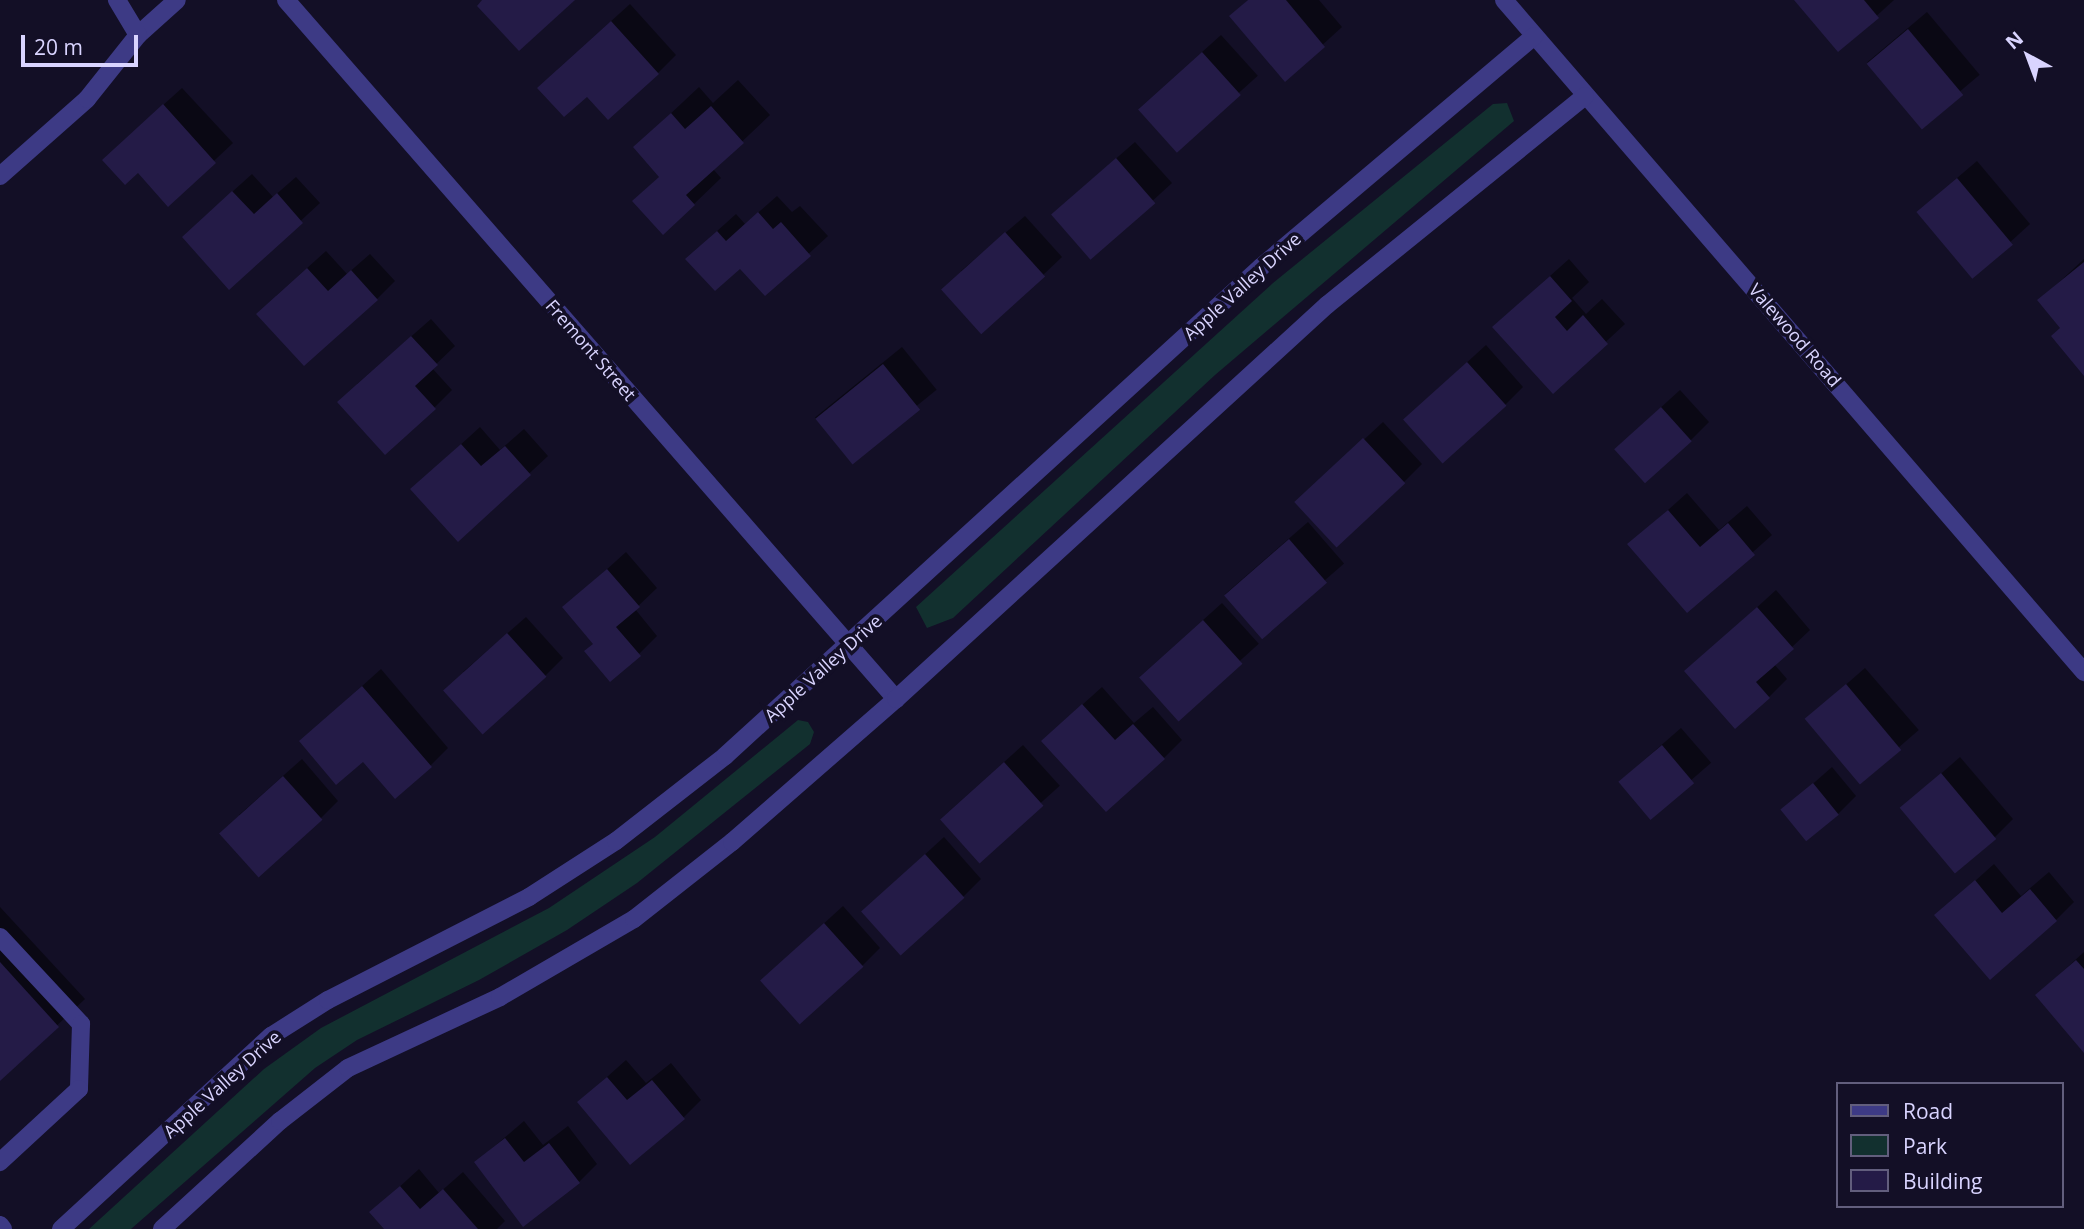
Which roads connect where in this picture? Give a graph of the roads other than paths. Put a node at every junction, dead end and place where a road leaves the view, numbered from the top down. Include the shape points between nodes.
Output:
1 (117, 0) edge
2 (177, 0) edge
3 (286, 0) edge
4 (1504, 0) edge
5 (138, 35) junction
6 (1534, 36) junction
7 (1585, 96) junction
8 (0, 176) edge
9 (849, 646) junction
10 (2084, 672) edge
11 (895, 699) junction
12 (0, 937) edge
13 (0, 1162) edge
14 (61, 1229) edge
15 (162, 1229) edge

1 - 5 street
2 - 5 street
3 - 9 street, Fremont Street
4 - 6 street, Valewood Road
5 - 8 street via 87,99
6 - 7 street, Valewood Road
6 - 9 street, Apple Valley Drive via 1261,267
7 - 10 street, Valewood Road
7 - 11 street via 1326,305
9 - 11 street, Fremont Street
9 - 14 street, Apple Valley Drive via 725,755 616,841 529,897 328,1000 271,1036
11 - 15 street via 732,842 634,919 500,997 348,1068 280,1121
12 - 13 street via 81,1024 79,1088

